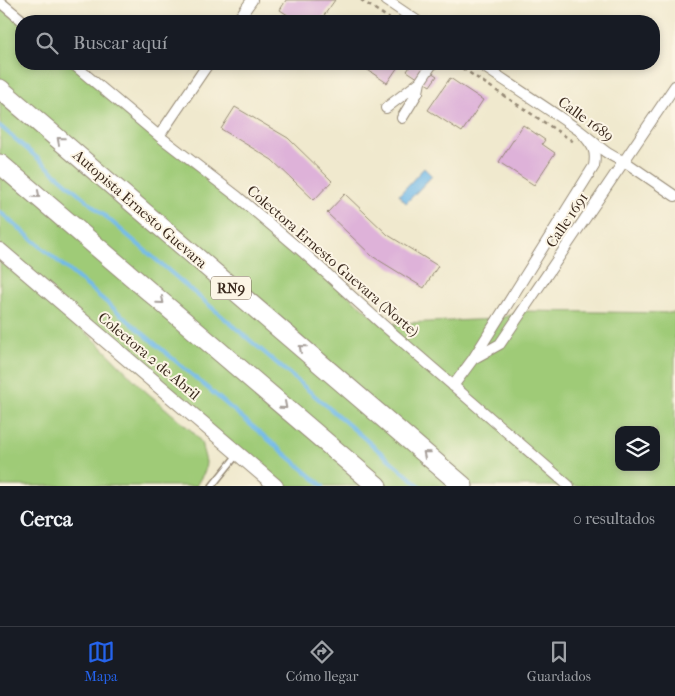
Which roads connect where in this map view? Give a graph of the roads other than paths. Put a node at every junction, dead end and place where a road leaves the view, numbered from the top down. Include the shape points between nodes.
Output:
1 (252, 0) edge
2 (386, 0) edge
3 (0, 2) edge
4 (16, 15) edge
5 (241, 15) edge
6 (408, 15) edge
7 (80, 70) edge
8 (204, 70) edge
9 (428, 70) edge
10 (489, 70) edge
11 (420, 82) junction
12 (675, 86) edge
13 (0, 89) edge
14 (386, 108) dead end
15 (402, 118) dead end
16 (581, 132) junction
17 (159, 136) junction
18 (624, 161) junction
19 (0, 164) edge
20 (675, 196) edge
21 (0, 250) edge
22 (473, 359) junction
23 (453, 386) junction
24 (238, 454) junction
25 (212, 486) edge
26 (276, 486) edge
27 (377, 486) edge
28 (463, 486) edge
29 (569, 486) edge

1 - 5 street
2 - 6 street
3 - 4 street
7 - 17 street, Colectora Ernesto Guevara (Norte)
8 - 17 street
9 - 11 street
10 - 16 street, Calle 1689
11 - 14 street
11 - 15 street via 418,92
12 - 18 street, Calle 1691
28 -> 13 highway, Autopista Ernesto Guevara / RN9
16 - 18 street, Calle 1689 via 606,153
16 - 22 street, Calle 1691 via 594,146 594,166
17 - 23 street, Colectora Ernesto Guevara (Norte) via 238,197
18 - 20 street, Calle 1689
18 - 22 street, Calle 1691 via 500,344
19 -> 27 highway
21 - 24 main road, Colectora 2 de Abril
22 - 23 street, Calle 1691
23 - 29 street, Colectora Ernesto Guevara (Norte)
24 - 25 lane
24 - 26 main road, Colectora 2 de Abril

